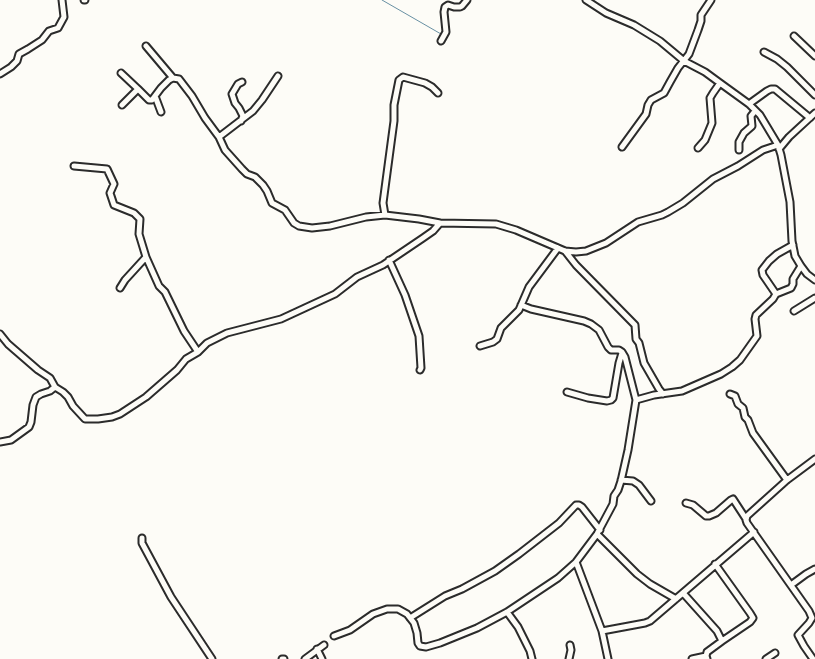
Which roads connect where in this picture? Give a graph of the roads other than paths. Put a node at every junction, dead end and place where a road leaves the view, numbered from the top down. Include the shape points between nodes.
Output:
1 (62, 0) edge
2 (467, 0) edge
3 (586, 0) edge
4 (711, 0) edge
5 (794, 36) dead end
6 (441, 41) dead end
7 (146, 46) dead end
8 (764, 52) dead end
9 (815, 56) edge
10 (684, 61) junction
11 (121, 73) dead end
12 (0, 74) edge
13 (278, 76) dead end
14 (173, 78) junction
15 (242, 82) dead end
16 (720, 83) junction
17 (138, 89) junction
18 (438, 93) dead end
19 (815, 95) edge
20 (155, 96) junction
21 (749, 104) junction
22 (122, 105) dead end
23 (755, 110) junction
24 (161, 112) dead end
25 (815, 113) edge
26 (810, 118) junction
27 (240, 122) junction
28 (219, 137) junction
29 (622, 147) dead end
30 (778, 147) junction
31 (698, 148) dead end
32 (739, 150) dead end
33 (74, 166) dead end
34 (385, 215) junction
35 (440, 223) junction
36 (793, 245) junction
37 (558, 248) junction
38 (565, 251) junction
39 (146, 258) junction
40 (389, 260) junction
41 (801, 266) junction
42 (815, 280) edge
43 (120, 288) dead end
44 (776, 294) junction
45 (815, 298) edge
46 (521, 305) junction
47 (794, 312) dead end
48 (0, 334) edge
49 (480, 346) dead end
50 (198, 352) junction
51 (622, 353) junction
52 (420, 370) dead end
53 (55, 387) junction
54 (567, 392) dead end
55 (663, 394) junction
56 (730, 394) dead end
57 (636, 400) junction
58 (0, 442) edge
59 (815, 460) edge
60 (621, 480) junction
61 (787, 480) junction
62 (651, 501) dead end
63 (686, 504) dead end
64 (746, 520) junction
65 (599, 532) junction
66 (754, 532) junction
67 (142, 538) dead end
68 (576, 562) junction
69 (716, 564) junction
70 (815, 568) edge
71 (791, 585) junction
72 (683, 593) junction
73 (676, 600) junction
74 (507, 612) junction
75 (410, 618) junction
76 (602, 631) junction
77 (334, 636) dead end
78 (722, 641) junction
79 (324, 645) dead end
80 (570, 645) dead end
81 (317, 649) junction
82 (775, 653) dead end
83 (706, 658) edge
84 (212, 659) edge
85 (305, 659) edge
86 (322, 659) edge
87 (532, 659) edge
88 (569, 659) edge
89 (608, 659) edge
90 (692, 659) edge
91 (766, 659) edge
92 (813, 659) edge

1 - 12 street via 64,17 58,28 19,54 17,61
2 - 6 street via 460,7 445,7 446,32
3 - 10 street via 606,13 634,24
4 - 10 street via 701,15
5 - 9 street
7 - 14 street
8 - 19 street via 787,67
10 - 16 street
10 - 29 street via 664,93 651,100 646,114
11 - 17 street
13 - 27 street via 253,111
14 - 20 street
14 - 28 street via 183,83
15 - 27 street via 232,94 243,116
16 - 21 street
16 - 31 street via 710,98 712,123
17 - 20 street via 149,100
17 - 22 street
18 - 34 street via 426,83 403,77 399,80 383,203
20 - 24 street
21 - 23 street
21 - 26 street via 767,90 775,89
23 - 30 street
23 - 32 street via 751,116 752,126 739,142
25 - 26 street
26 - 30 street
27 - 28 street
28 - 34 street via 225,150 242,169 263,185 272,203 285,210 299,226 330,226
30 - 36 street via 788,185
30 - 38 street via 763,150 713,180 683,203 662,215 638,222 606,243 586,252
33 - 39 street via 107,169 114,184 110,193 114,205 140,219 139,234
34 - 35 street
35 - 37 street via 509,227
35 - 40 street
36 - 41 street
36 - 44 street via 777,254 762,270
37 - 38 street
37 - 46 street via 528,287
38 - 55 street via 633,323 644,363
39 - 43 street
39 - 50 street
40 - 50 street via 357,277 335,294 281,319 227,333 207,343
40 - 52 street via 419,336
41 - 42 street
41 - 44 street via 790,288
44 - 55 street via 756,315 757,336 740,360 721,374 687,389
45 - 47 street
46 - 49 street via 501,328 497,339
46 - 51 street via 591,324 599,330 611,350
48 - 53 street via 50,378
50 - 53 street via 186,359 146,397 112,417 85,419 68,397
51 - 54 street via 611,400
51 - 57 street
53 - 58 street via 36,397 29,427 11,440
55 - 57 street
56 - 61 street via 743,408 753,433
57 - 60 street
59 - 61 street
60 - 62 street via 639,485
60 - 65 street
61 - 64 street
63 - 64 street via 709,516 733,499
64 - 66 street
65 - 68 street
65 - 73 street via 637,574
65 - 75 street via 582,507 576,505 559,523 519,554
66 - 69 street
66 - 71 street
67 - 84 street via 142,544 171,597
68 - 74 street
68 - 76 street
69 - 72 street
69 - 78 street via 752,618
70 - 71 street
71 - 92 street via 812,618 798,634
72 - 73 street
72 - 78 street
73 - 76 street via 650,621 623,624
74 - 75 street via 477,628 426,647 418,643
74 - 87 street via 518,627
75 - 77 street via 398,609 387,609
76 - 89 street
78 - 83 street via 707,652
79 - 81 street
80 - 88 street
81 - 85 street
81 - 86 street
82 - 91 street
83 - 90 street

